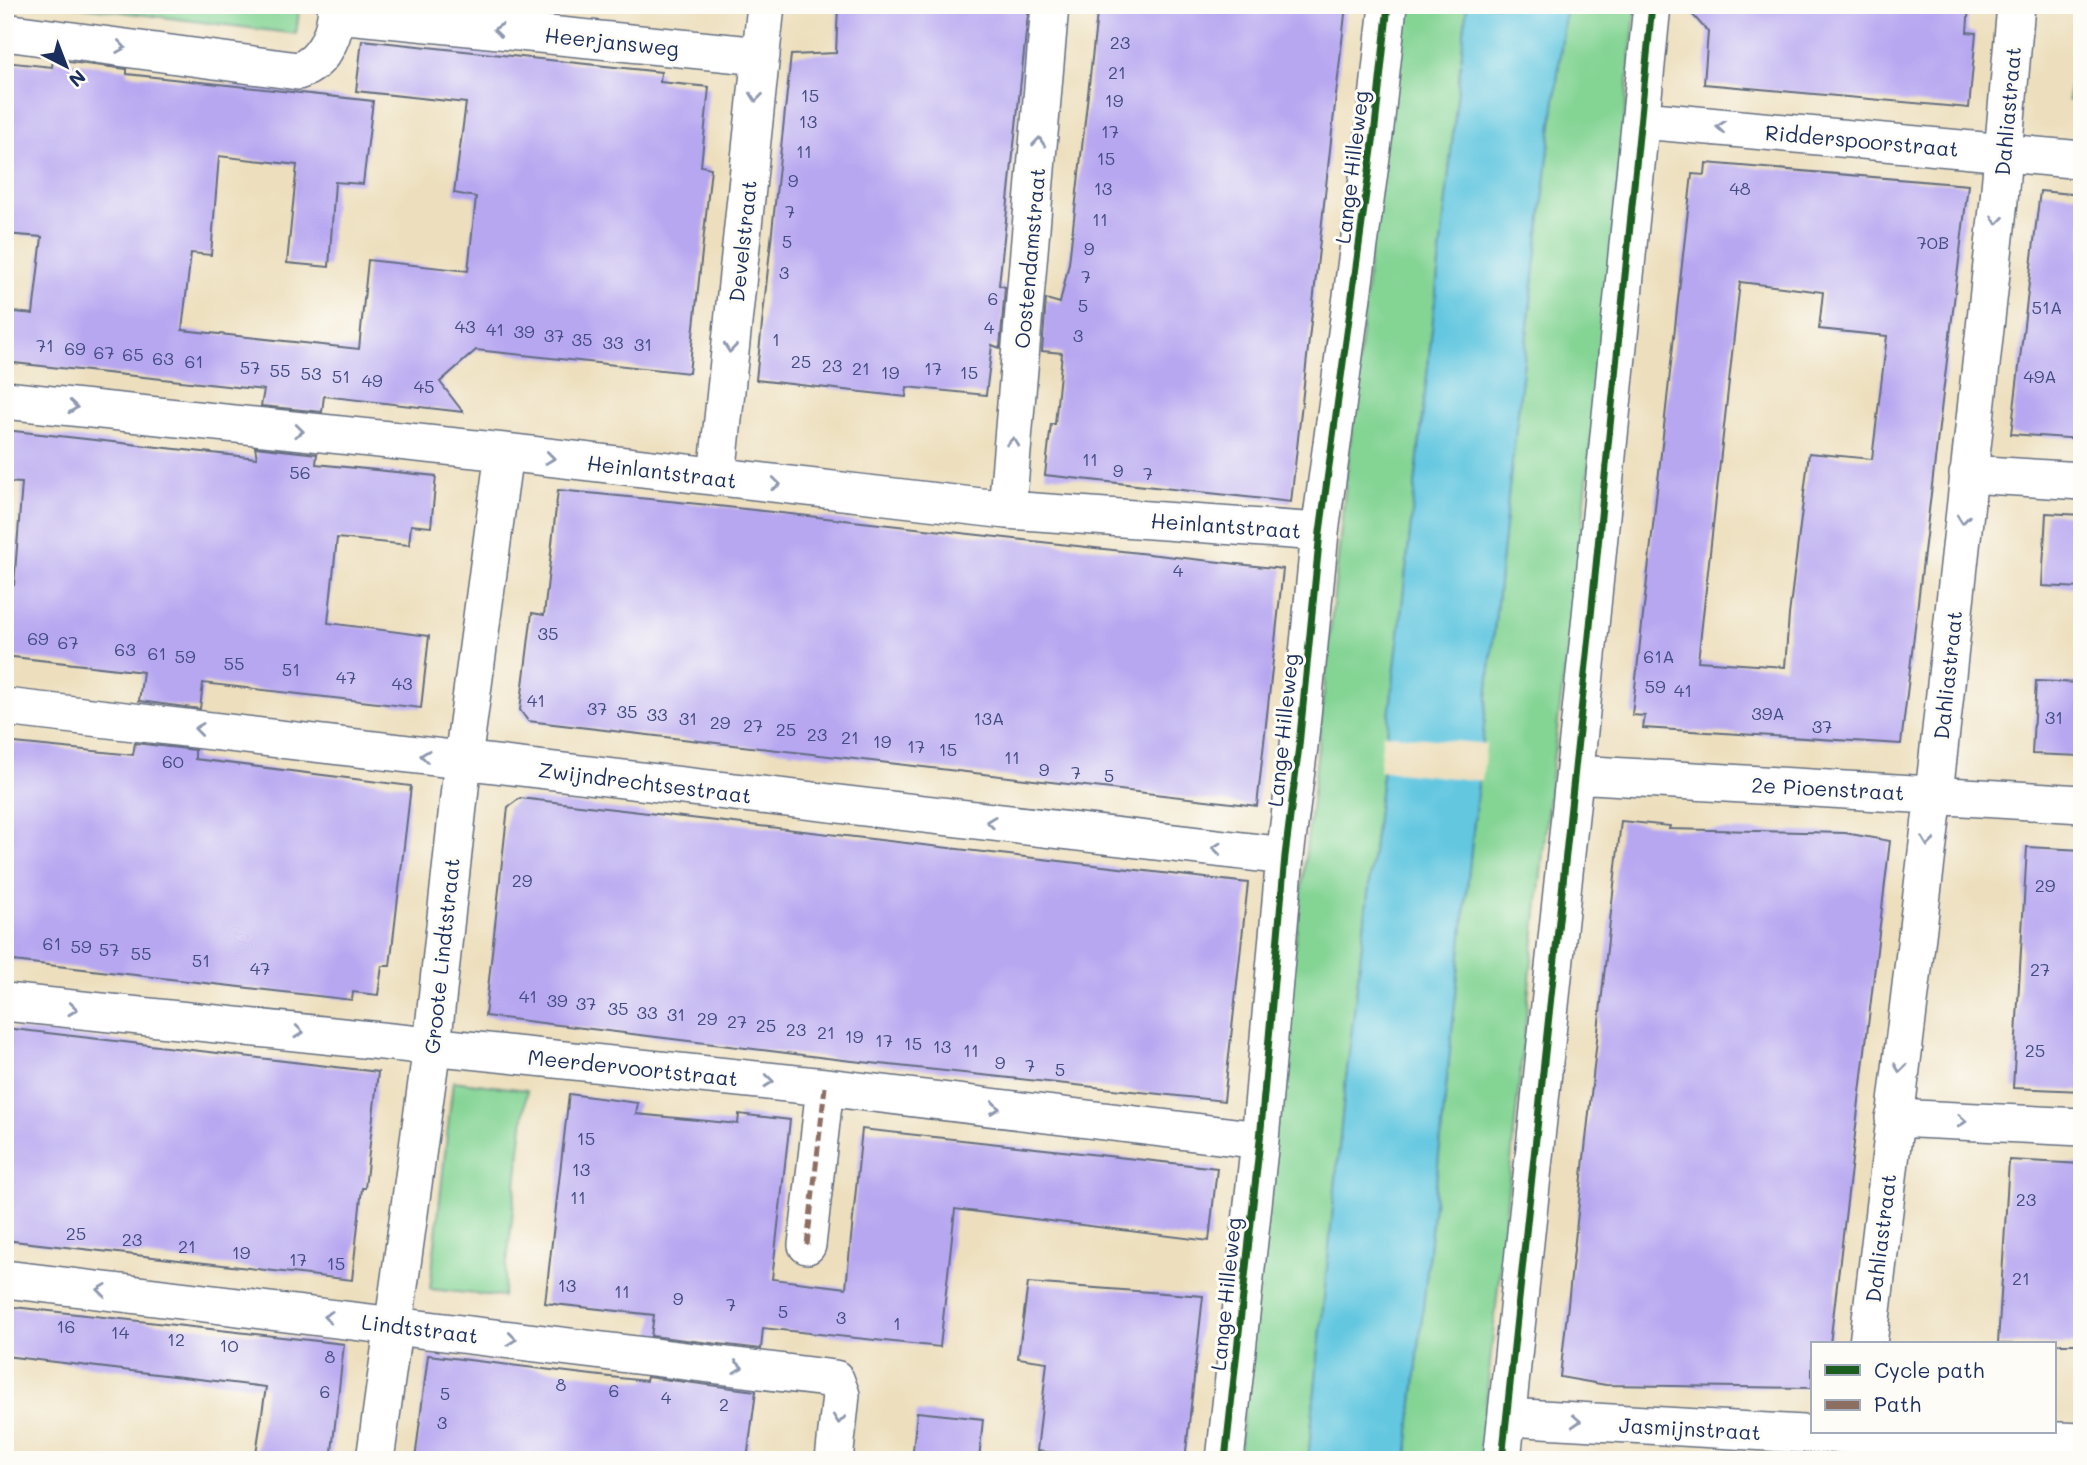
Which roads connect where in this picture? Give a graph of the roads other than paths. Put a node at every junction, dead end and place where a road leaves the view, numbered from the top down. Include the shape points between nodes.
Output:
1 (766, 5) edge
2 (1050, 5) edge
3 (1388, 5) edge
4 (1652, 5) edge
5 (2016, 5) edge
6 (337, 9) edge
7 (5, 32) edge
8 (761, 55) junction
9 (1642, 120) junction
10 (2002, 153) junction
11 (2082, 160) edge
12 (5, 400) edge
13 (504, 453) junction
14 (1968, 474) junction
15 (717, 477) junction
16 (2082, 481) edge
17 (1007, 510) junction
18 (1320, 532) junction
19 (5, 707) edge
20 (463, 760) junction
21 (1575, 774) junction
22 (1934, 794) junction
23 (2082, 804) edge
24 (1285, 856) junction
25 (5, 1002) edge
26 (432, 1046) junction
27 (825, 1087) junction
28 (1894, 1118) junction
29 (2082, 1127) edge
30 (1260, 1140) junction
31 (807, 1245) dead end
32 (5, 1279) edge
33 (396, 1325) junction
34 (1868, 1342) edge
35 (1507, 1417) junction
36 (1860, 1442) edge
37 (2082, 1442) edge
38 (375, 1460) edge
39 (834, 1460) edge
40 (1225, 1460) edge
41 (1502, 1460) edge

1 - 8 street, Develstraat
17 -> 2 street, Oostendamstraat
3 - 18 street, Lange Hilleweg
4 - 9 street
5 - 10 street, Dahliastraat
7 -> 6 street, Heerjansweg via 299,71 317,61 331,38
8 -> 6 street, Heerjansweg
8 -> 15 street, Develstraat
10 -> 9 street, Ridderspoorstraat
9 - 21 street
10 - 11 street, Ridderspoorstraat
10 -> 14 street, Dahliastraat
12 -> 13 street, Heinlantstraat
13 -> 15 street, Heinlantstraat
13 - 20 street, Groote Lindtstraat
14 - 16 street
14 -> 22 street, Dahliastraat
15 -> 17 street, Heinlantstraat
17 - 18 street, Heinlantstraat
18 - 24 street, Lange Hilleweg
20 -> 19 street, Zwijndrechtsestraat
24 -> 20 street, Zwijndrechtsestraat
20 - 26 street, Groote Lindtstraat
21 - 22 street, 2e Pioenstraat
21 - 35 street
22 - 23 street, 2e Pioenstraat
22 -> 28 street, Dahliastraat
24 - 30 street, Lange Hilleweg
25 -> 26 street, Meerdervoortstraat
26 -> 27 street, Meerdervoortstraat
26 - 33 street, Groote Lindtstraat
27 -> 30 street, Meerdervoortstraat
27 - 31 street
28 -> 29 street
28 - 34 street, Dahliastraat
30 - 40 street, Lange Hilleweg
33 -> 32 street, Lindtstraat
33 - 38 street, Groote Lindtstraat
33 -> 39 street, Lindtstraat via 835,1379 841,1395
35 -> 36 street, Jasmijnstraat via 1803,1434
35 - 41 street
36 - 37 street, Jasmijnstraat

